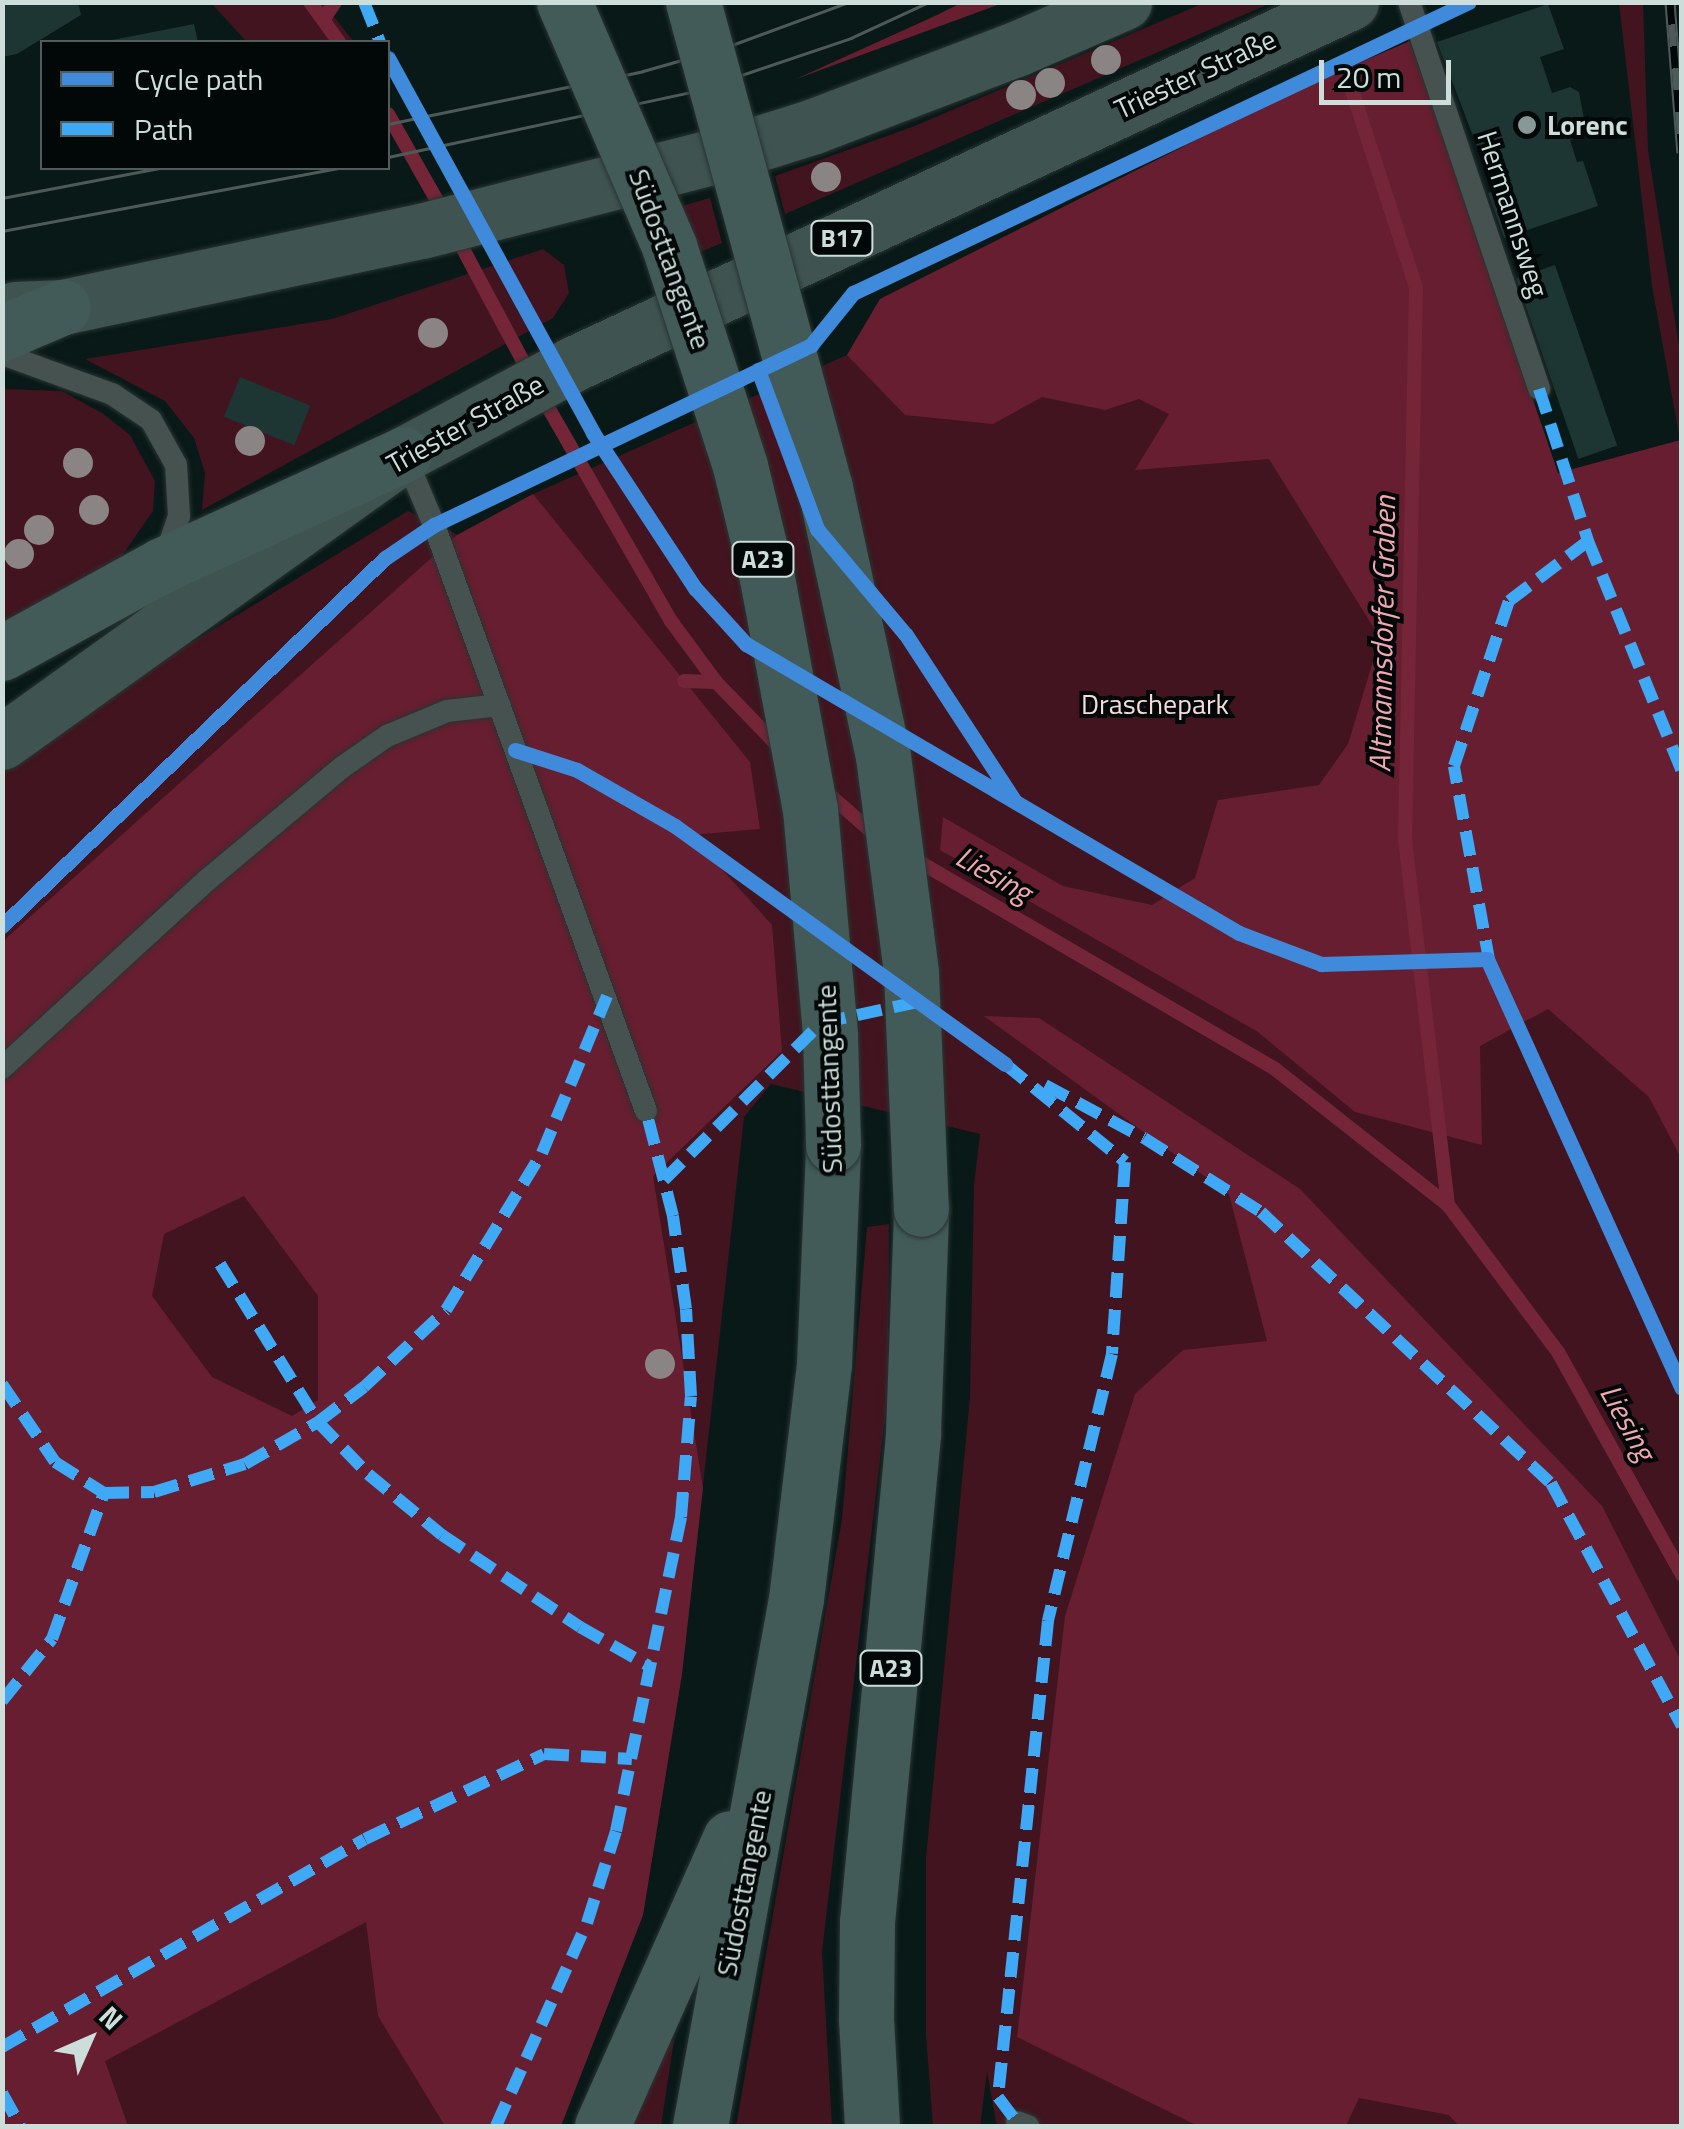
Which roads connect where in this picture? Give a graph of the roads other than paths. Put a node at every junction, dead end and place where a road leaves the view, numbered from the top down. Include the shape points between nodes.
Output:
1 (564, 2) edge
2 (693, 2) edge
3 (1124, 2) edge
4 (1351, 2) edge
5 (1408, 2) edge
6 (63, 307) junction
7 (2, 310) edge
8 (2, 333) edge
9 (2, 354) edge
10 (1539, 389) dead end
11 (404, 454) junction
12 (162, 565) junction
13 (2, 653) edge
14 (500, 706) junction
15 (2, 742) edge
16 (2, 1068) edge
17 (646, 1112) dead end
18 (770, 1749) junction
19 (602, 2126) edge
20 (700, 2126) edge
21 (872, 2126) edge

1 - 18 highway, Südosttangente / A23, bridge via 669,246 740,466 810,808 830,1035 831,1253 813,1472
2 - 21 highway, A23, bridge via 825,488 883,756 911,973 921,1210 914,1432 867,1922
3 - 6 main road via 814,126 492,216
4 - 11 main road, Triester Straße / B17 via 573,364
5 - 10 lane, Hermannsweg
6 - 7 main road
6 - 8 highway
9 - 12 lane via 112,394 151,420 176,465 179,516
11 - 12 highway
11 - 14 lane
11 - 15 main road, Triester Straße / B17
12 - 13 highway
14 - 16 lane via 447,710 387,736 341,768
14 - 17 lane
18 - 19 highway
18 - 20 highway, Südosttangente / A23

